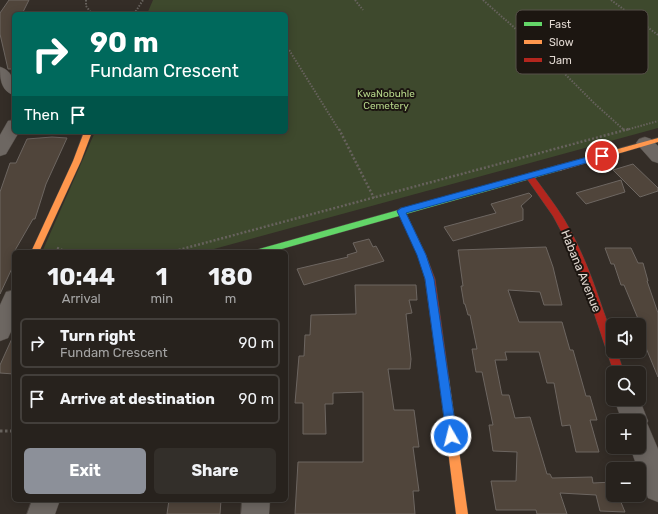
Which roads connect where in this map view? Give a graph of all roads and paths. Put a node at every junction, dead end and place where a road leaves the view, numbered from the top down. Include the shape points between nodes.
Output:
1 (86, 0) edge
2 (143, 0) edge
3 (356, 0) edge
4 (483, 0) edge
5 (611, 0) edge
6 (363, 10) dead end
7 (624, 10) edge
8 (90, 12) edge
9 (135, 12) edge
10 (648, 28) edge
11 (516, 29) edge
12 (658, 35) edge
13 (288, 48) edge
14 (0, 72) edge
15 (565, 74) edge
16 (12, 87) edge
17 (658, 121) edge
18 (12, 129) edge
19 (624, 130) junction
20 (87, 134) edge
21 (651, 142) edge
22 (0, 150) edge
23 (658, 157) edge
24 (529, 176) junction
25 (374, 198) junction
26 (401, 211) junction
27 (53, 247) dead end
28 (36, 250) edge
29 (61, 250) edge
30 (179, 250) edge
31 (266, 250) edge
32 (12, 304) edge
33 (0, 331) edge
34 (616, 366) edge
35 (0, 431) edge
36 (12, 431) edge
37 (646, 453) edge
38 (658, 488) edge
39 (45, 502) edge
40 (256, 502) edge
41 (41, 514) edge
42 (255, 514) edge
43 (462, 514) edge

1 - 8 path via 86,6
2 - 9 path
3 - 6 path
4 - 11 path
5 - 7 path
10 - 12 path
13 - 25 path via 337,125
14 - 16 street
15 - 19 path
17 - 19 path
18 - 22 street
19 - 25 path
20 - 28 street
21 - 23 street
21 - 24 street
24 - 26 street
24 - 34 street, Habana Avenue via 563,226 575,250
25 - 30 path
26 - 31 street
26 - 43 street via 422,255 430,279
27 - 29 path
32 - 33 street
35 - 36 path
37 - 38 street
39 - 41 street
40 - 42 street

